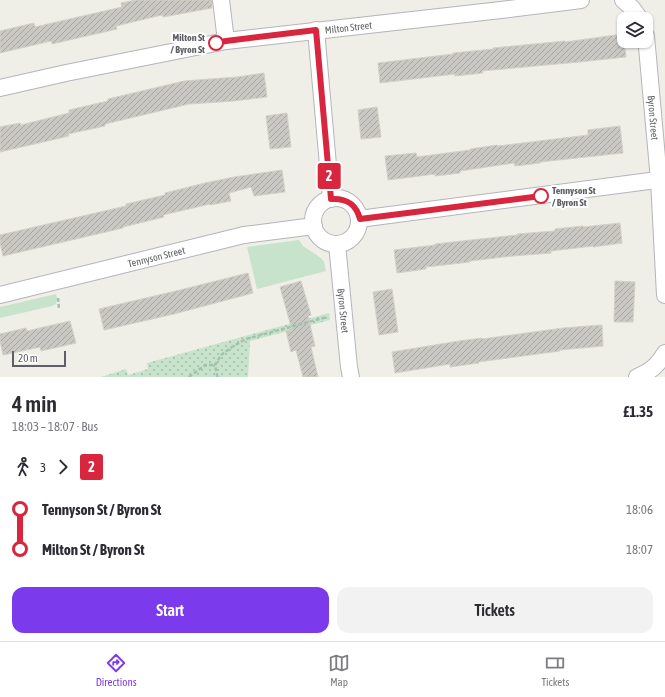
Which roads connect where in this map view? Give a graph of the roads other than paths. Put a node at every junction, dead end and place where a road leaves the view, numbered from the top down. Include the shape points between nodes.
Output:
1 (221, 0) edge
2 (581, 0) edge
3 (623, 0) edge
4 (635, 12) edge
5 (316, 30) junction
6 (226, 41) junction
7 (647, 48) edge
8 (0, 88) edge
9 (662, 180) edge
10 (331, 199) junction
11 (360, 219) junction
12 (314, 226) junction
13 (337, 244) junction
14 (0, 295) edge
15 (665, 295) edge
16 (665, 353) edge
17 (351, 377) edge
18 (637, 377) edge

1 - 6 street
2 - 5 street, Milton Street
3 - 4 street
5 - 6 street, Milton Street
5 - 10 street
6 - 8 street, Milton Street via 66,72
7 - 9 street, Byron Street
9 - 11 street
9 - 15 street, Byron Street
10 - 11 street via 339,198 353,205
10 - 12 street via 319,206 315,212
11 - 13 street via 359,227 351,240
12 - 13 street via 322,240
12 - 14 street, Tennyson Street via 244,236
13 - 17 street, Byron Street
16 - 18 street via 655,368

